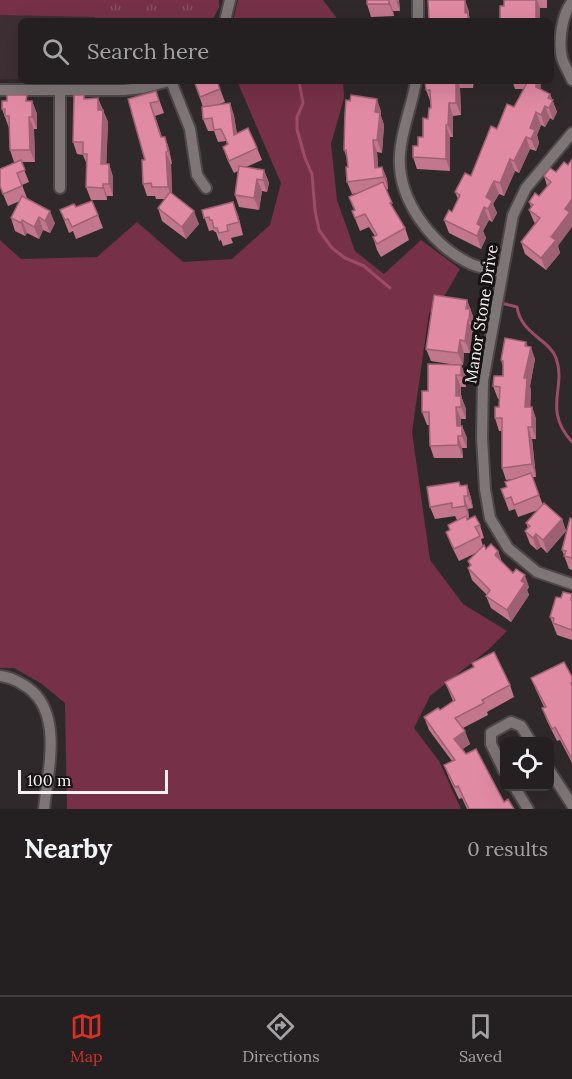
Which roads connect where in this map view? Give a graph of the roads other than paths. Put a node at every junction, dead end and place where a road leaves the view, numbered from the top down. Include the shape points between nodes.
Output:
1 (231, 0) edge
2 (418, 0) edge
3 (572, 2) edge
4 (226, 18) edge
5 (418, 18) edge
6 (572, 80) edge
7 (158, 84) edge
8 (171, 84) edge
9 (415, 84) edge
10 (0, 90) edge
11 (60, 90) junction
12 (572, 133) edge
13 (60, 188) dead end
14 (206, 188) dead end
15 (502, 272) junction
16 (572, 584) edge
17 (0, 676) edge
18 (528, 737) edge
19 (500, 763) edge
20 (554, 778) edge
21 (517, 791) edge
22 (572, 805) edge
23 (44, 809) edge
24 (528, 809) edge

1 - 4 street
2 - 5 street
3 - 6 street via 561,36 562,58
7 - 11 street via 124,90
8 - 14 street via 190,129 197,175
9 - 15 street via 400,156 404,185 417,219 445,248 472,265
10 - 11 street
11 - 13 street
12 - 15 street, Manor Stone Drive via 526,188 513,215
15 - 16 street, Manor Stone Drive via 483,381 484,479 490,518 508,548 537,572
17 - 23 street via 9,676 28,687 42,700 49,720
18 - 19 street via 521,726 511,722 492,733 491,744
20 - 22 street
21 - 24 street

